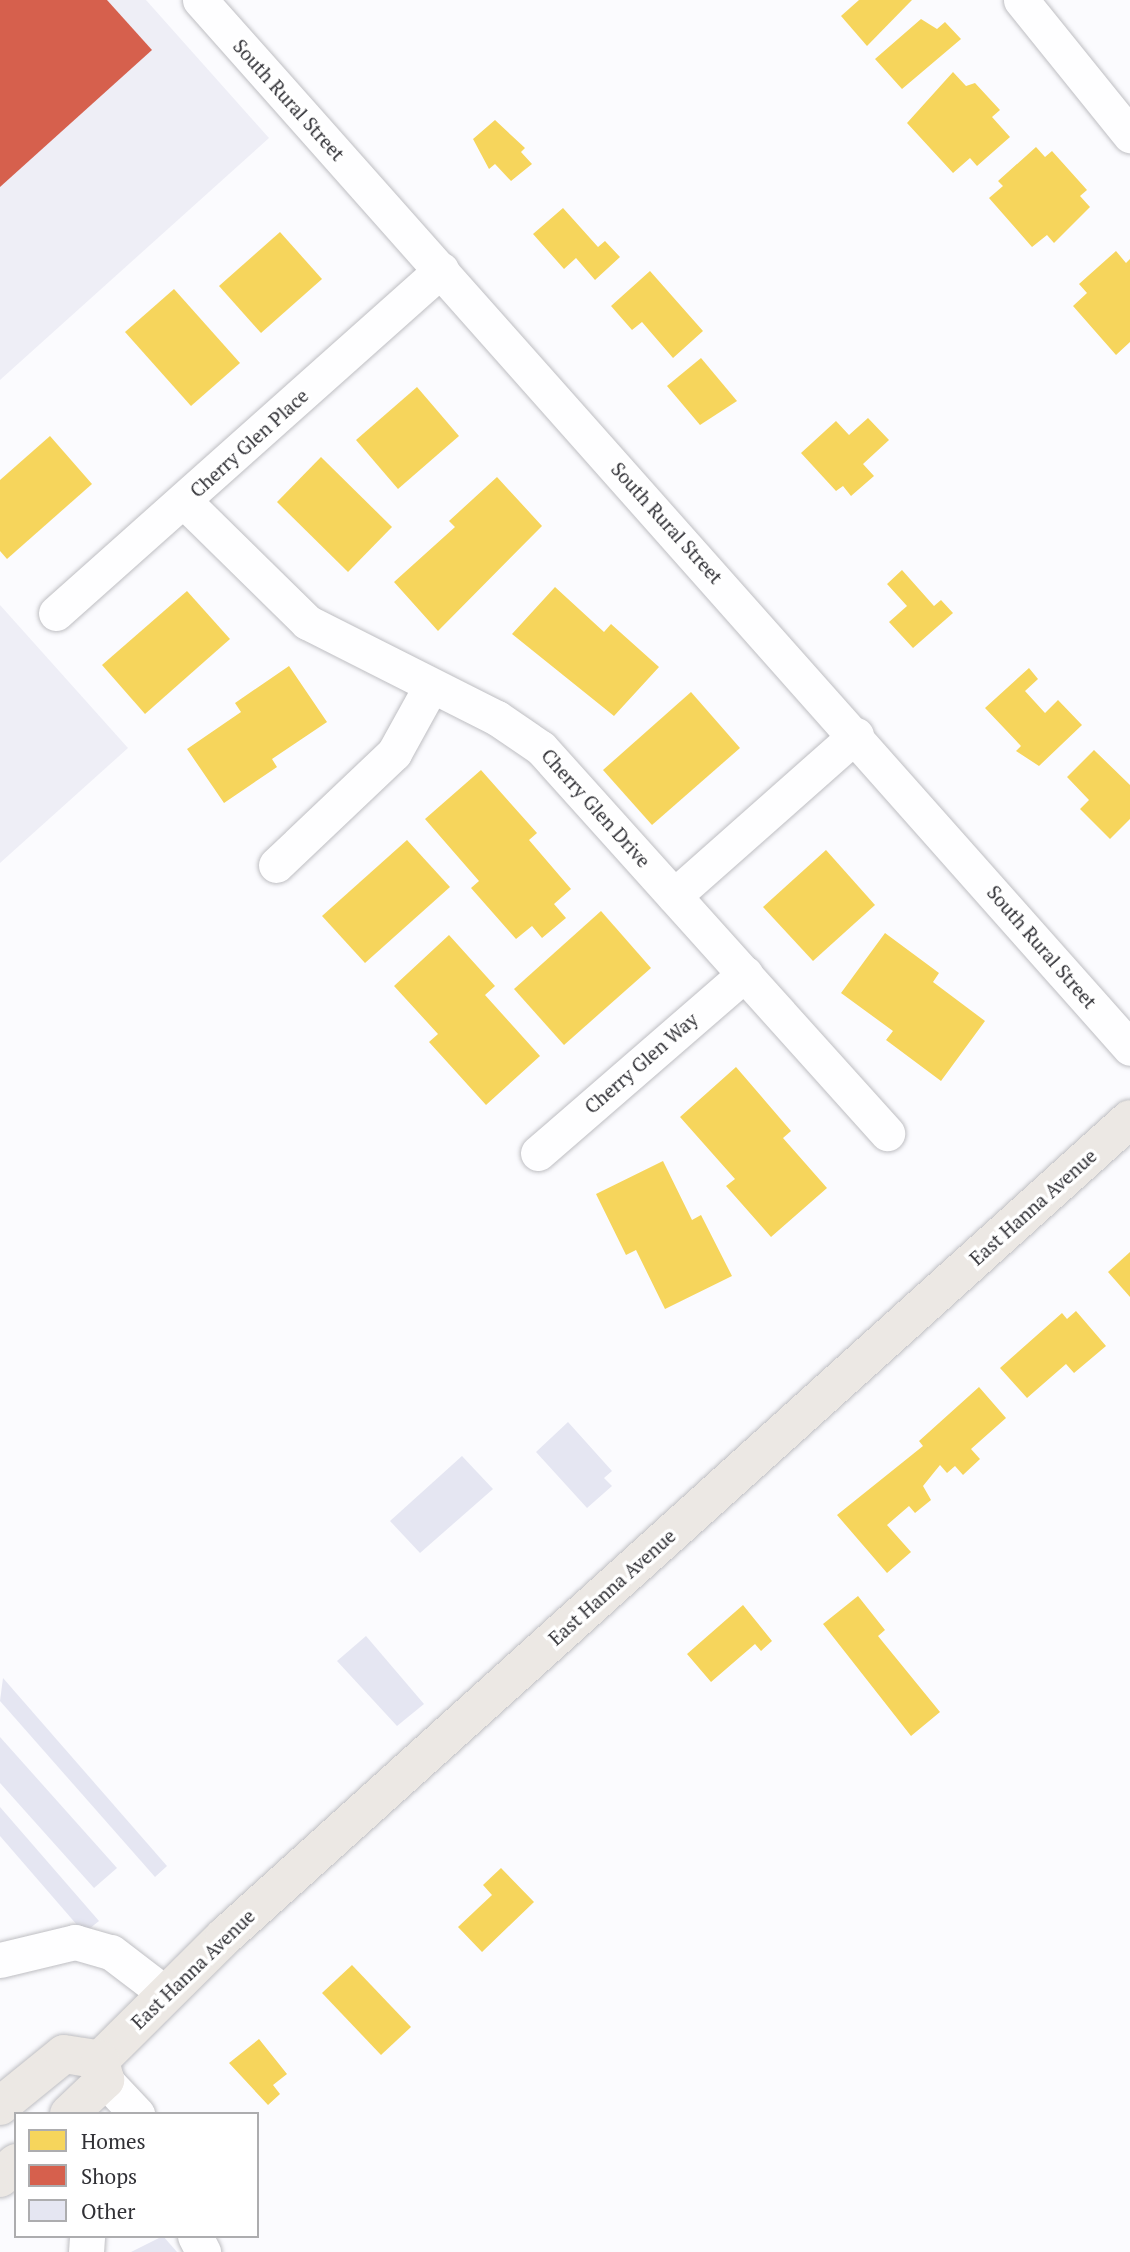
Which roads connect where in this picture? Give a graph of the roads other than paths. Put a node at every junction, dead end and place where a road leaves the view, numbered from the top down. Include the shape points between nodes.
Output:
1 (200, 0) edge
2 (1021, 0) edge
3 (1130, 135) edge
4 (441, 270) junction
5 (184, 500) junction
6 (56, 613) dead end
7 (431, 686) junction
8 (856, 735) junction
9 (276, 865) dead end
10 (674, 895) junction
11 (745, 974) junction
12 (1130, 1048) edge
13 (1130, 1119) edge
14 (887, 1133) dead end
15 (538, 1153) dead end
16 (0, 1960) edge
17 (166, 1994) junction
18 (102, 2070) junction
19 (0, 2106) edge
20 (70, 2112) edge
21 (135, 2112) edge
22 (14, 2165) edge
23 (0, 2178) edge

1 - 4 street, South Rural Street
2 - 3 street
4 - 5 street, Cherry Glen Place
4 - 8 street, South Rural Street
5 - 6 street, Cherry Glen Place
5 - 7 street, Cherry Glen Drive via 290,610
7 - 9 street via 394,753
7 - 10 street, Cherry Glen Drive via 541,748
8 - 10 street
8 - 12 street, South Rural Street
10 - 11 street, Cherry Glen Drive
11 - 14 street, Cherry Glen Drive
11 - 15 street, Cherry Glen Way
13 - 17 main road, East Hanna Avenue
16 - 17 street via 75,1942 111,1952
17 - 18 main road, East Hanna Avenue
18 - 19 main road via 64,2054
18 - 20 main road, East Hanna Avenue
18 - 21 street
22 - 23 main road

